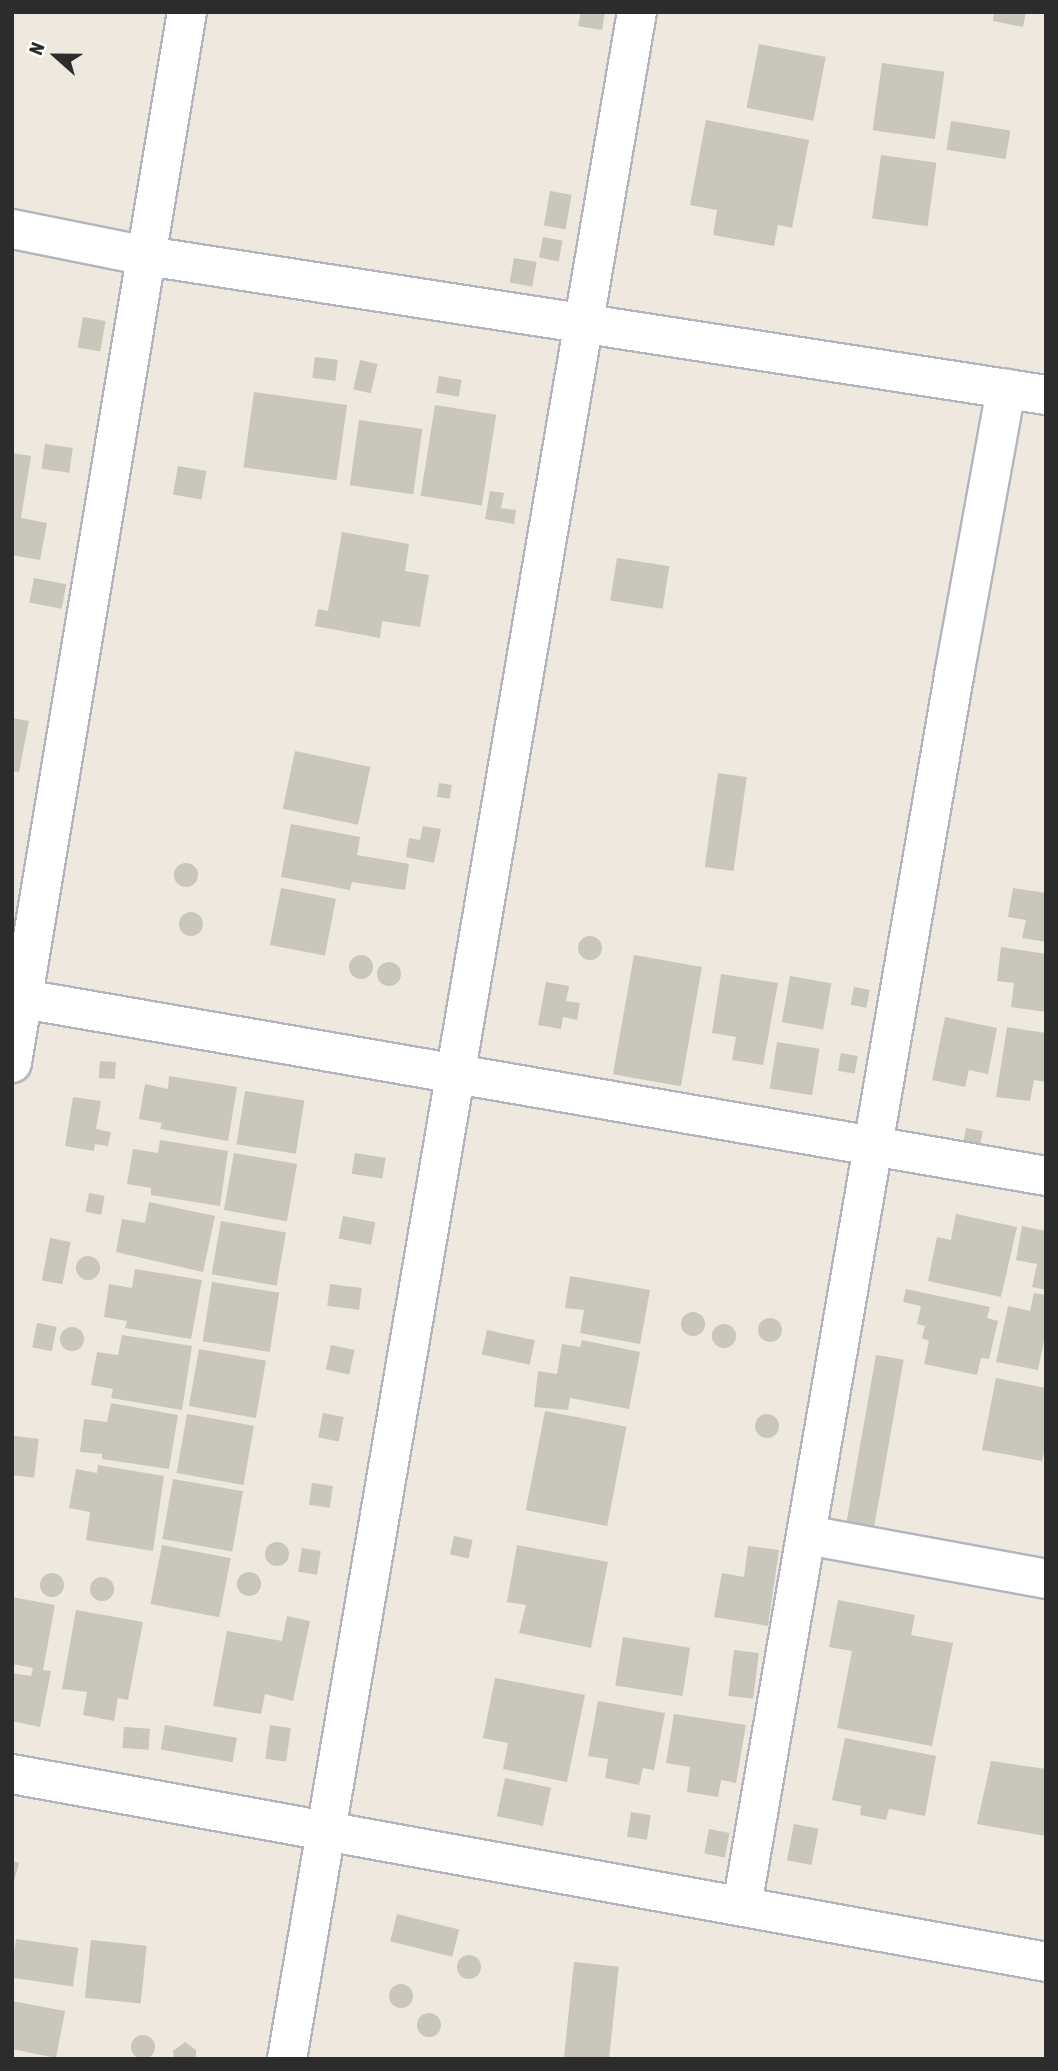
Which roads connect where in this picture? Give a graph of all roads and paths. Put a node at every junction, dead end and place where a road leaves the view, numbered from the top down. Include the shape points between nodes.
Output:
1 (187, 12) edge
2 (637, 12) edge
3 (12, 229) edge
4 (147, 256) junction
5 (583, 326) junction
6 (1006, 389) junction
7 (1046, 395) edge
8 (18, 998) edge
9 (12, 1063) edge
10 (455, 1074) junction
11 (875, 1146) junction
12 (1046, 1176) edge
13 (807, 1535) junction
14 (1046, 1579) edge
15 (12, 1773) edge
16 (326, 1830) junction
17 (742, 1906) junction
18 (1046, 1962) edge
19 (287, 2059) edge

1 - 4 street
2 - 5 street
3 - 4 street
4 - 5 street
4 - 8 street
5 - 6 street
5 - 10 street
6 - 7 street
6 - 11 street
8 - 9 street
8 - 10 street
10 - 11 street
10 - 16 street
11 - 12 street
11 - 13 street
13 - 14 street
13 - 17 street
15 - 16 street
16 - 17 street
16 - 19 street
17 - 18 street

